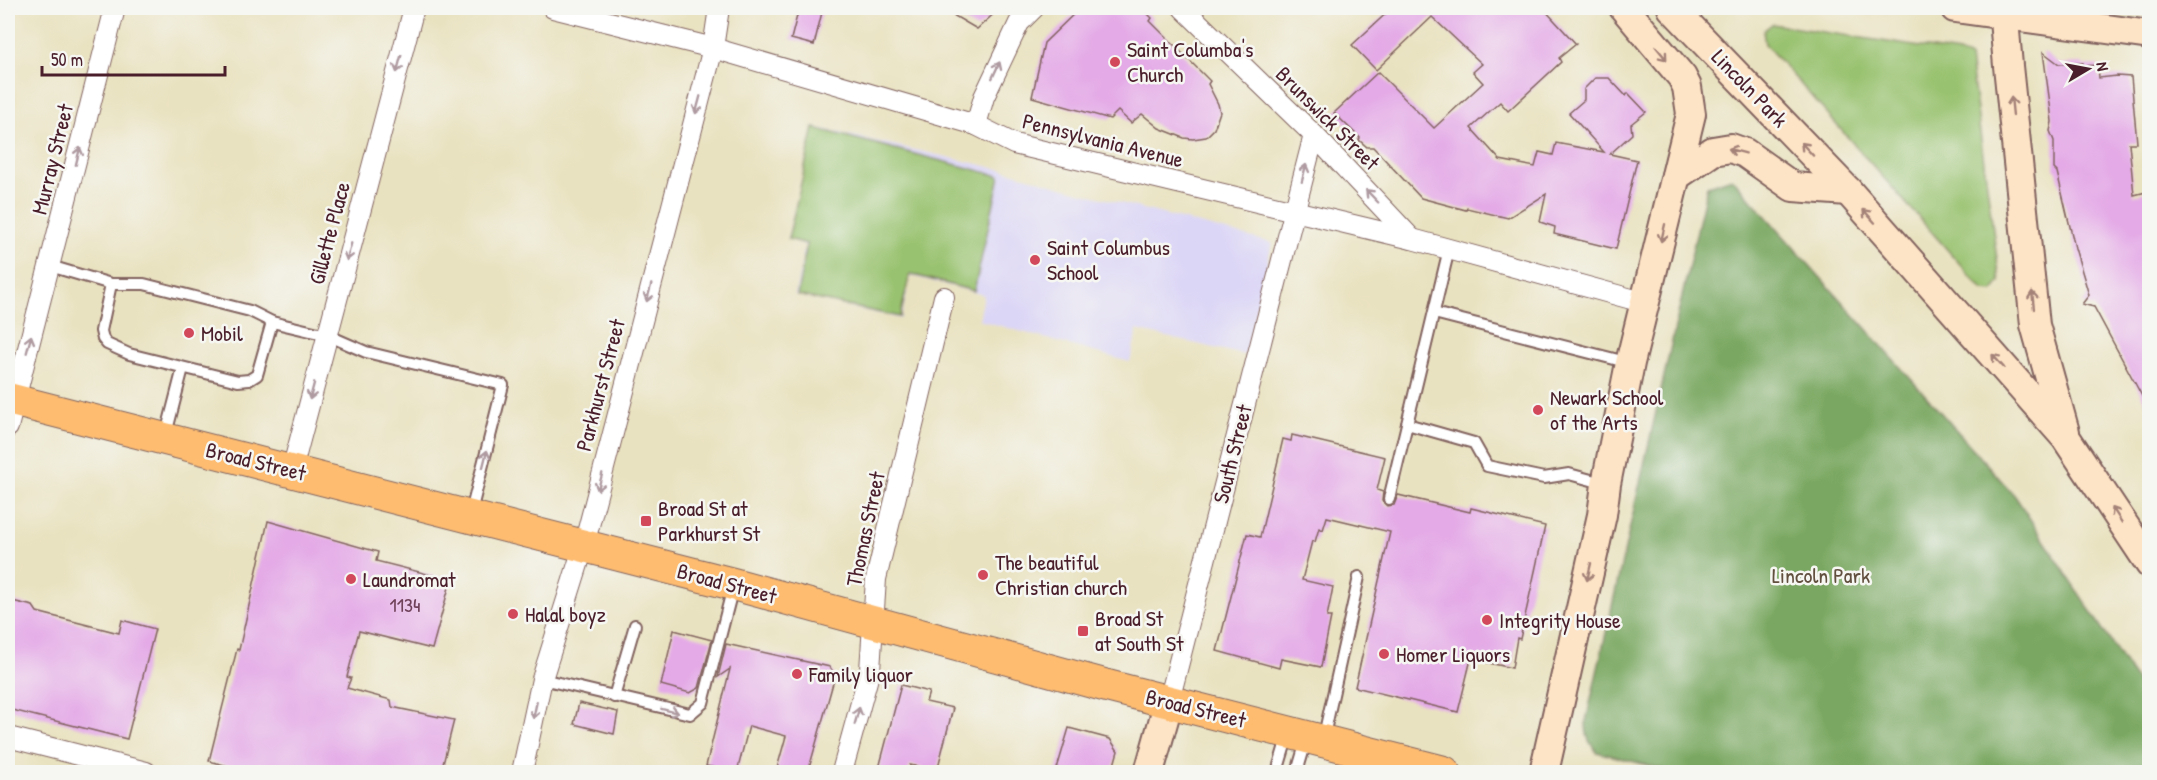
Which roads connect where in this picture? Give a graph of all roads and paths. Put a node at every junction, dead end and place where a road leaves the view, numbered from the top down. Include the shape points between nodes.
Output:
1 (115, 8) edge
2 (414, 8) edge
3 (553, 8) edge
4 (719, 8) edge
5 (1034, 8) edge
6 (1183, 8) edge
7 (1624, 8) edge
8 (1672, 8) edge
9 (1955, 8) edge
10 (2003, 11) edge
11 (2150, 35) edge
12 (712, 48) junction
13 (976, 125) junction
14 (1314, 135) junction
15 (1676, 176) junction
16 (1848, 191) junction
17 (1295, 211) junction
18 (1412, 239) junction
19 (1449, 249) junction
20 (50, 266) junction
21 (111, 284) junction
22 (944, 297) dead end
23 (1646, 303) junction
24 (1434, 313) junction
25 (272, 322) junction
26 (327, 335) junction
27 (1630, 363) junction
28 (183, 368) junction
29 (10, 409) edge
30 (1407, 423) junction
31 (165, 438) junction
32 (2066, 438) junction
33 (292, 471) junction
34 (1606, 484) junction
35 (1389, 499) dead end
36 (470, 516) junction
37 (584, 545) junction
38 (2150, 564) edge
39 (1359, 577) dead end
40 (733, 584) junction
41 (873, 621) junction
42 (635, 625) dead end
43 (542, 679) junction
44 (614, 697) junction
45 (1169, 701) junction
46 (1306, 736) junction
47 (8, 737) edge
48 (1431, 771) edge
49 (146, 772) edge
50 (522, 772) edge
51 (842, 772) edge
52 (1149, 772) edge
53 (1277, 772) edge
54 (1297, 772) edge
55 (1544, 772) edge

20 -> 1 street, Murray Street
2 -> 26 street, Gillette Place
3 - 12 street, Pennsylvania Avenue
4 - 12 street, Parkhurst Street
13 -> 5 street via 984,97 1019,22
6 - 14 street, Brunswick Street
7 -> 15 main road, Lincoln Park via 1687,87 1691,114
16 -> 8 main road, Lincoln Park
9 - 10 main road
10 - 11 main road
32 -> 10 main road, Lincoln Park via 2036,325
12 - 13 street, Pennsylvania Avenue
12 -> 37 street, Parkhurst Street
13 - 17 street, Pennsylvania Avenue via 1016,145
17 -> 14 street, South Street
18 -> 14 street, Brunswick Street
16 -> 15 main road via 1793,187 1745,153 1731,148 1713,151
15 -> 23 main road, Lincoln Park
32 -> 16 main road, Lincoln Park
17 - 18 street, Pennsylvania Avenue
17 - 45 street, South Street
18 - 19 street, Pennsylvania Avenue
19 - 23 street, Pennsylvania Avenue
19 - 24 lane
20 - 21 lane
29 -> 20 street, Murray Street
21 - 25 lane via 144,284 250,311
21 - 28 lane via 101,331 103,339 129,354
22 - 41 street, Thomas Street via 876,579
23 - 27 main road, Lincoln Park
24 - 27 lane
24 - 30 lane
25 - 26 lane
25 - 28 lane via 260,369 249,380
26 -> 33 street, Gillette Place
36 -> 26 lane via 503,385 366,352
27 - 34 main road, Lincoln Park
28 - 31 lane
29 - 31 main road, Broad Street
30 - 34 lane via 1474,443 1487,466 1544,478 1569,474
30 - 35 lane
31 - 33 main road, Broad Street
38 -> 32 main road, Lincoln Park
33 - 36 main road, Broad Street
34 -> 55 main road, Lincoln Park
36 - 37 main road, Broad Street
37 - 40 main road, Broad Street
37 - 43 street, Parkhurst Street
39 - 46 lane
40 - 41 main road, Broad Street
44 -> 40 lane via 682,714 696,711 703,703 710,679
41 - 45 main road, Broad Street
51 -> 41 street, Thomas Street via 870,670
42 - 44 lane
43 - 44 lane
43 -> 50 street, Parkhurst Street
45 - 46 main road, Broad Street
45 - 52 main road, South Street
46 - 48 main road, Broad Street
46 - 53 lane
46 - 54 lane
47 - 49 street

